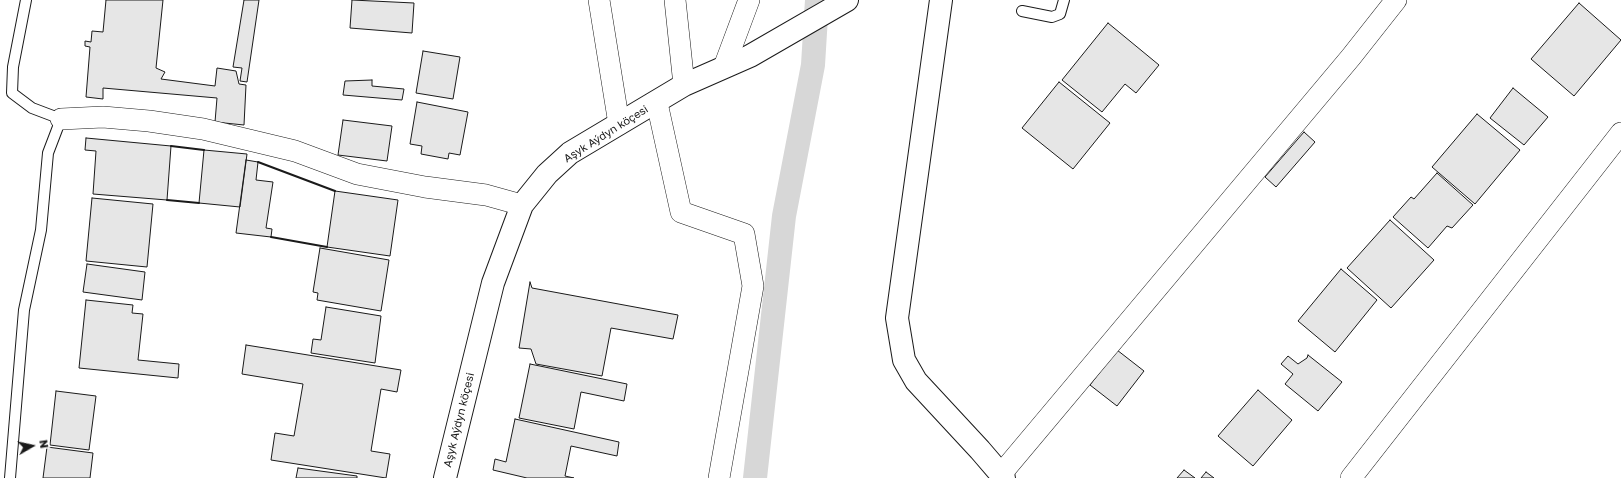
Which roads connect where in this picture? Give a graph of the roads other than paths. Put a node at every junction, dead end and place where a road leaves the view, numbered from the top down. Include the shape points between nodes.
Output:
1 (26, 0) edge
2 (599, 0) edge
3 (675, 0) edge
4 (749, 0) edge
5 (847, 0) edge
6 (941, 0) edge
7 (1064, 0) edge
8 (1396, 0) edge
9 (1022, 11) dead end
10 (724, 67) junction
11 (684, 85) junction
12 (657, 103) junction
13 (62, 119) junction
14 (619, 124) junction
15 (1621, 133) edge
16 (522, 204) junction
17 (1002, 476) edge
18 (10, 478) edge
19 (445, 478) edge
20 (719, 478) edge
21 (1351, 478) edge

1 - 13 lane via 13,67 12,92 32,108
2 - 14 street
3 - 11 street
4 - 10 street
5 - 10 main road, Aşyk Aýdyn köçesi via 750,56
6 - 17 main road via 897,318 904,360 916,381
7 - 9 lane via 1060,14 1052,17
8 - 17 street
10 - 11 main road, Aşyk Aýdyn köçesi
11 - 12 main road, Aşyk Aýdyn köçesi
12 - 14 main road, Aşyk Aýdyn köçesi
12 - 20 street via 681,212 744,234 753,286
13 - 16 street via 103,117 203,129 295,151 357,174 486,195
13 - 18 lane via 48,153 41,230 24,310
14 - 16 main road, Aşyk Aýdyn köçesi via 570,153 547,174
15 - 21 street
16 - 19 main road, Aşyk Aýdyn köçesi via 493,283

